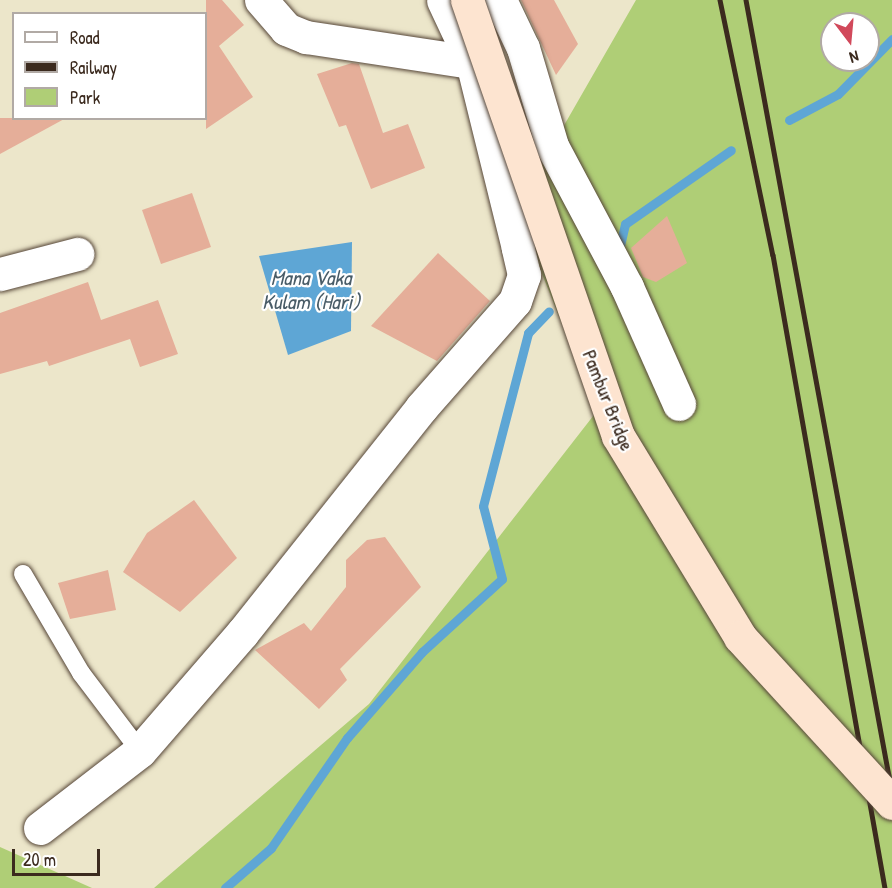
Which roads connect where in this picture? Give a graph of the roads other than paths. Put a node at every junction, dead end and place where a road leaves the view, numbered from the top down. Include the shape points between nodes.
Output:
1 (261, 0) edge
2 (444, 0) edge
3 (467, 0) edge
4 (500, 0) edge
5 (472, 62) junction
6 (77, 254) dead end
7 (0, 274) edge
8 (679, 404) dead end
9 (23, 574) dead end
10 (140, 751) junction
11 (892, 803) edge
12 (40, 828) dead end

1 - 5 street via 286,29 306,37
2 - 5 street
3 - 11 main road, Pambur Bridge, bridge via 618,436 740,637
4 - 8 street via 523,48 552,146 627,287
5 - 10 street via 524,275 515,301
6 - 7 street
9 - 10 lane via 81,673
10 - 12 street

